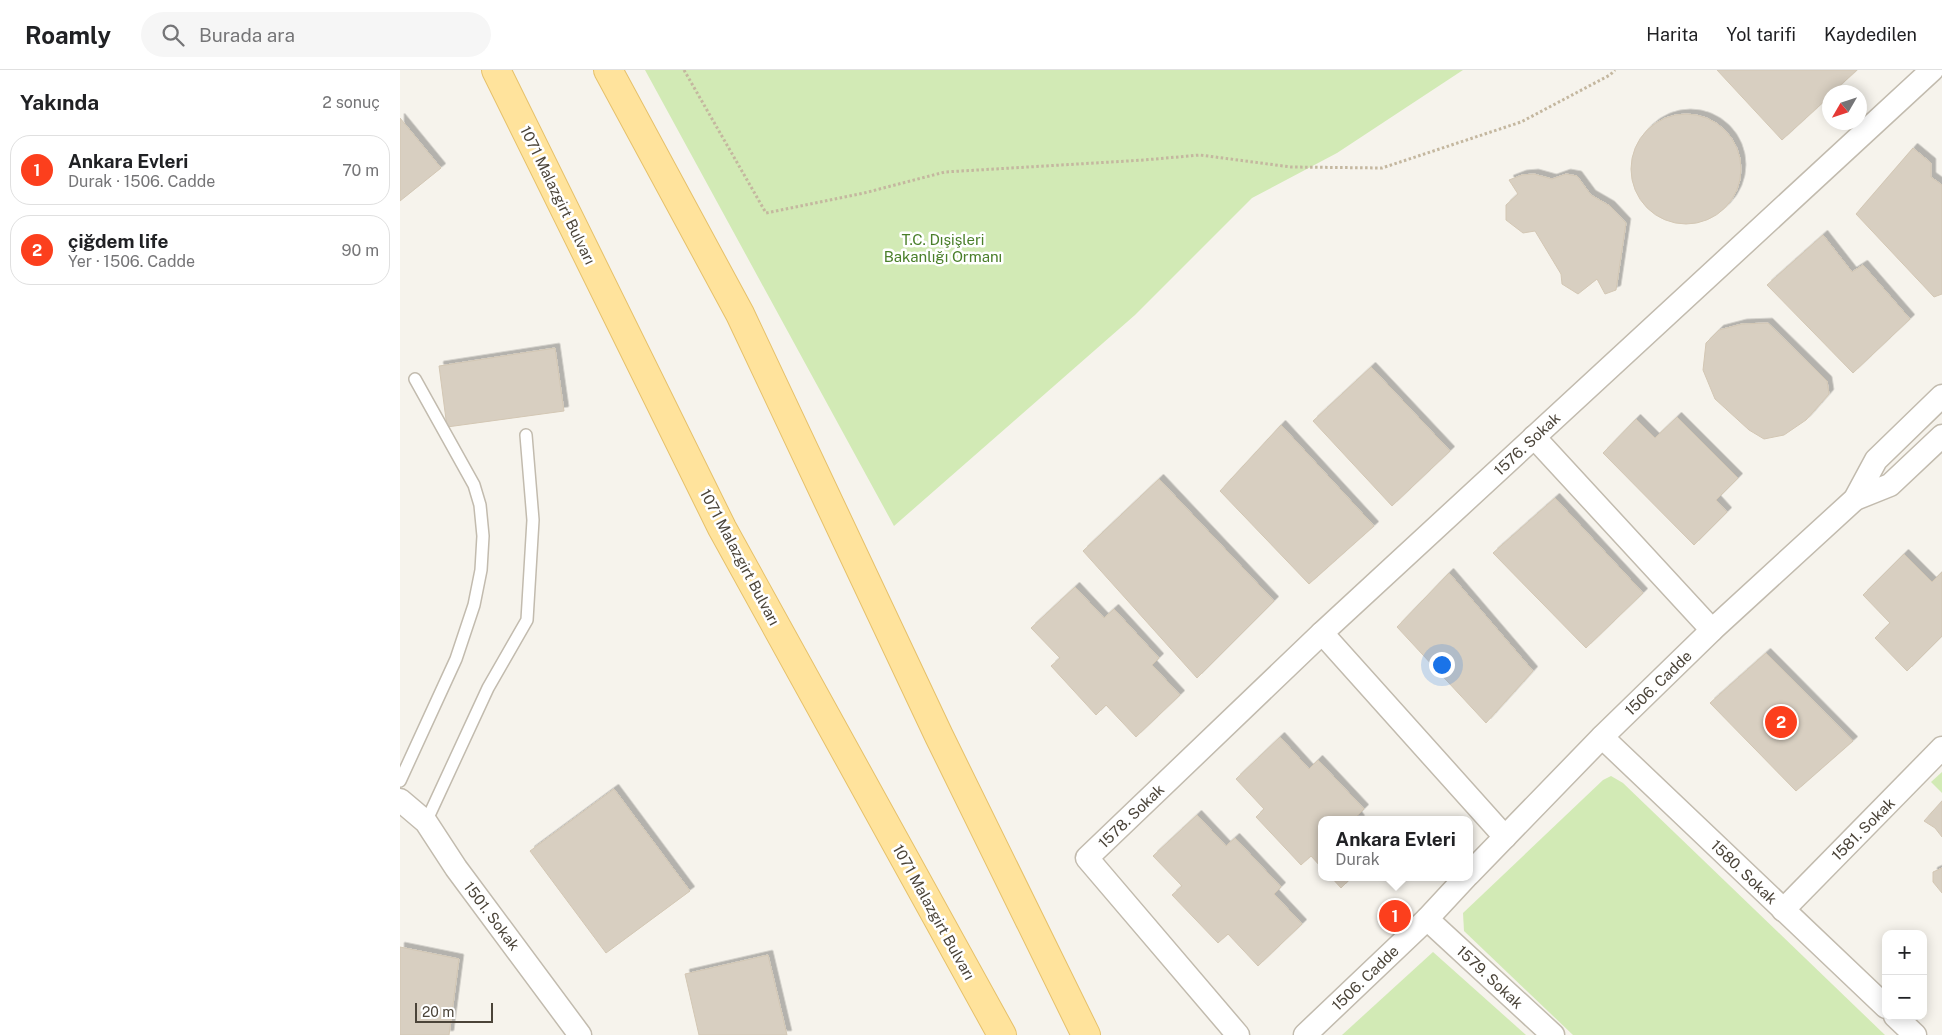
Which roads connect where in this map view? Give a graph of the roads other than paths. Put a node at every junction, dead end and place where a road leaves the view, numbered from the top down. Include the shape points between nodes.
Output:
1 (496, 70) edge
2 (608, 70) edge
3 (1934, 70) edge
4 (1942, 78) edge
5 (414, 379) dead end
6 (1942, 396) edge
7 (526, 436) dead end
8 (1942, 436) edge
9 (1534, 438) junction
10 (1855, 499) junction
11 (1712, 630) junction
12 (1322, 633) junction
13 (1602, 737) junction
14 (1942, 748) edge
15 (400, 781) edge
16 (400, 800) edge
17 (426, 822) junction
18 (1505, 837) junction
19 (1473, 870) edge
20 (1462, 881) edge
21 (1783, 910) junction
22 (1426, 919) junction
23 (1882, 1003) edge
24 (1899, 1020) edge
25 (580, 1035) edge
26 (1002, 1035) edge
27 (1086, 1035) edge
28 (1238, 1035) edge
29 (1305, 1035) edge
30 (1553, 1035) edge
31 (1915, 1035) edge

1 - 26 main road, 1071 Malazgirt Bulvarı via 722,528
2 - 27 main road via 740,314 939,736
3 - 4 street
3 - 9 street, 1576. Sokak
5 - 15 lane via 474,485 483,536 474,605 456,659
6 - 10 street, 1506. Cadde via 1876,460
7 - 17 lane via 533,520 527,620 488,688
8 - 10 street, 1506. Cadde via 1890,485
9 - 11 street
9 - 12 street, 1576. Sokak
10 - 11 street, 1506. Cadde
11 - 13 street, 1506. Cadde
12 - 18 street
12 - 28 street, 1578. Sokak via 1087,858
13 - 18 street, 1506. Cadde
13 - 21 street, 1580. Sokak
14 - 21 street, 1581. Sokak
16 - 17 street, 1501. Sokak
17 - 25 street, 1501. Sokak via 456,868
18 - 19 street, 1506. Cadde
20 - 22 street, 1506. Cadde
21 - 23 street, 1580. Sokak
22 - 29 street, 1506. Cadde
22 - 30 street, 1579. Sokak
24 - 31 street

